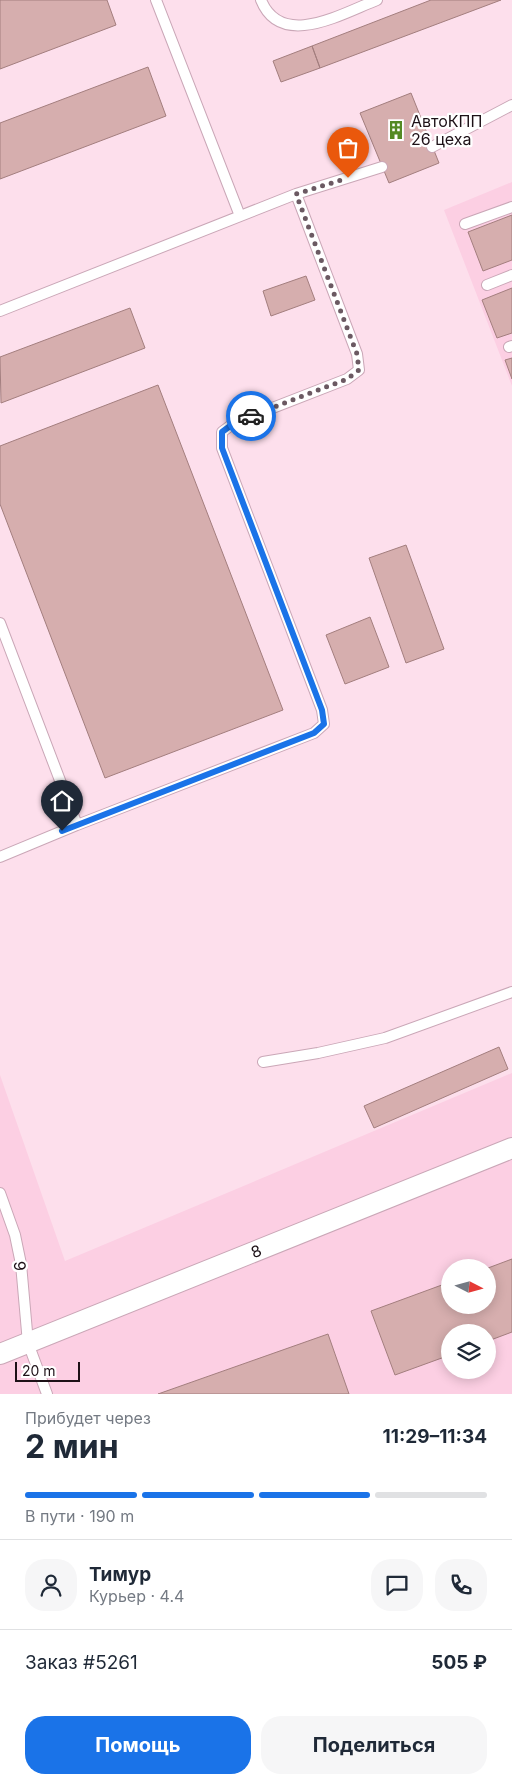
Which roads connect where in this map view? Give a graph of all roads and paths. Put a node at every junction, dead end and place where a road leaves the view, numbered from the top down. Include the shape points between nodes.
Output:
1 (156, 0) edge
2 (261, 0) edge
3 (377, 0) edge
4 (512, 105) edge
5 (432, 147) dead end
6 (382, 167) dead end
7 (296, 194) junction
8 (512, 206) edge
9 (240, 216) junction
10 (465, 224) dead end
11 (512, 276) edge
12 (486, 285) dead end
13 (0, 311) edge
14 (0, 623) edge
15 (77, 825) junction
16 (0, 857) edge
17 (512, 992) edge
18 (263, 1062) dead end
19 (512, 1148) edge
20 (0, 1193) edge
21 (28, 1343) junction
22 (0, 1354) edge
23 (47, 1394) edge

1 - 9 lane
2 - 3 lane via 275,19 291,26 312,25
4 - 5 lane
6 - 7 lane
7 - 9 lane
7 - 15 lane via 357,354 359,370 347,379 234,423 222,432 222,448 322,710 324,724 314,733
8 - 10 lane
9 - 13 lane
11 - 12 lane
14 - 15 lane
15 - 16 lane
17 - 18 lane via 385,1038
19 - 21 street, 8
20 - 21 lane, 9 via 21,1264
21 - 22 street, 8
21 - 23 lane, 9

